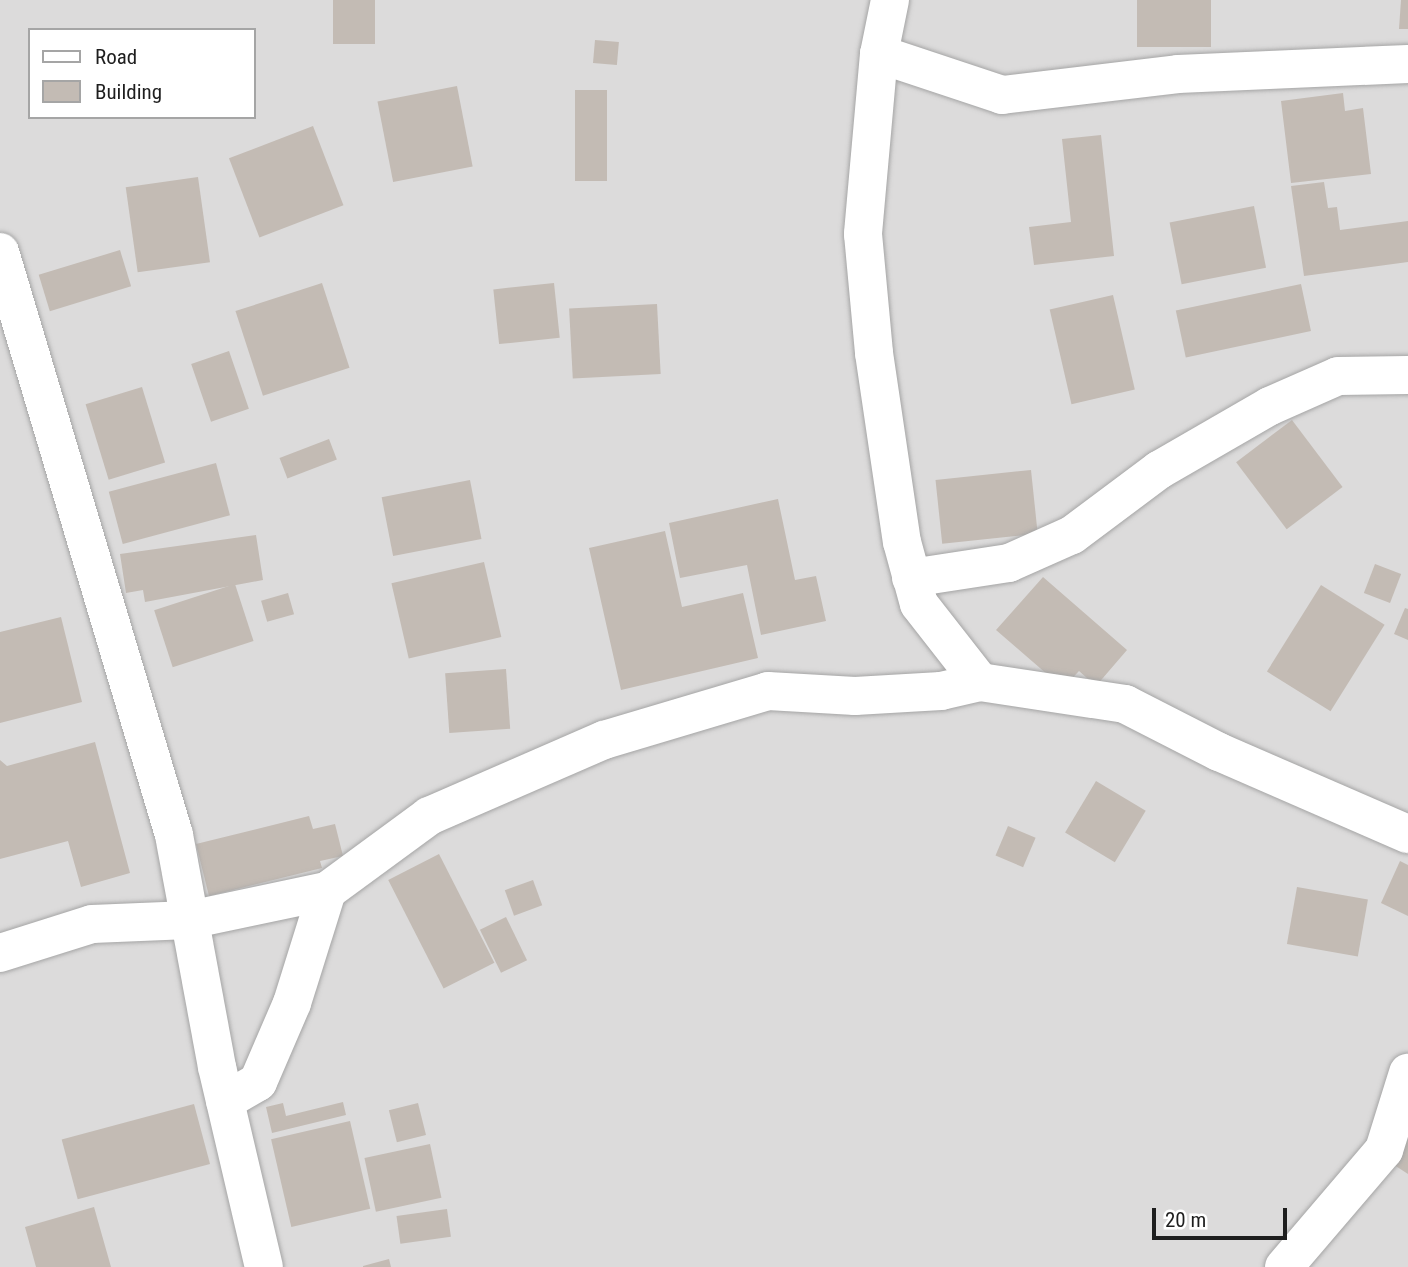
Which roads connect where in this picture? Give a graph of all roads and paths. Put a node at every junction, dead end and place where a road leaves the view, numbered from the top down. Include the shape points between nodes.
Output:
1 (890, 0) edge
2 (879, 54) junction
3 (1408, 65) edge
4 (0, 252) edge
5 (1408, 375) edge
6 (911, 578) junction
7 (980, 682) junction
8 (1408, 834) edge
9 (327, 891) junction
10 (189, 920) junction
11 (0, 953) edge
12 (1408, 1073) edge
13 (225, 1101) junction
14 (264, 1267) edge
15 (1284, 1267) edge

1 - 2 street
2 - 3 street via 1002,95 1178,74
2 - 6 street via 864,273
4 - 10 street via 174,835
5 - 6 street via 1338,376 1270,406 1159,470 1072,535 1009,563
6 - 7 street via 919,604
7 - 8 street via 1125,704 1219,752
7 - 9 street via 942,691 855,696 768,691 604,740 429,816
9 - 10 street
9 - 13 street via 292,1003 258,1082
10 - 11 street via 92,924
10 - 13 street
12 - 15 street via 1384,1150
13 - 14 street

